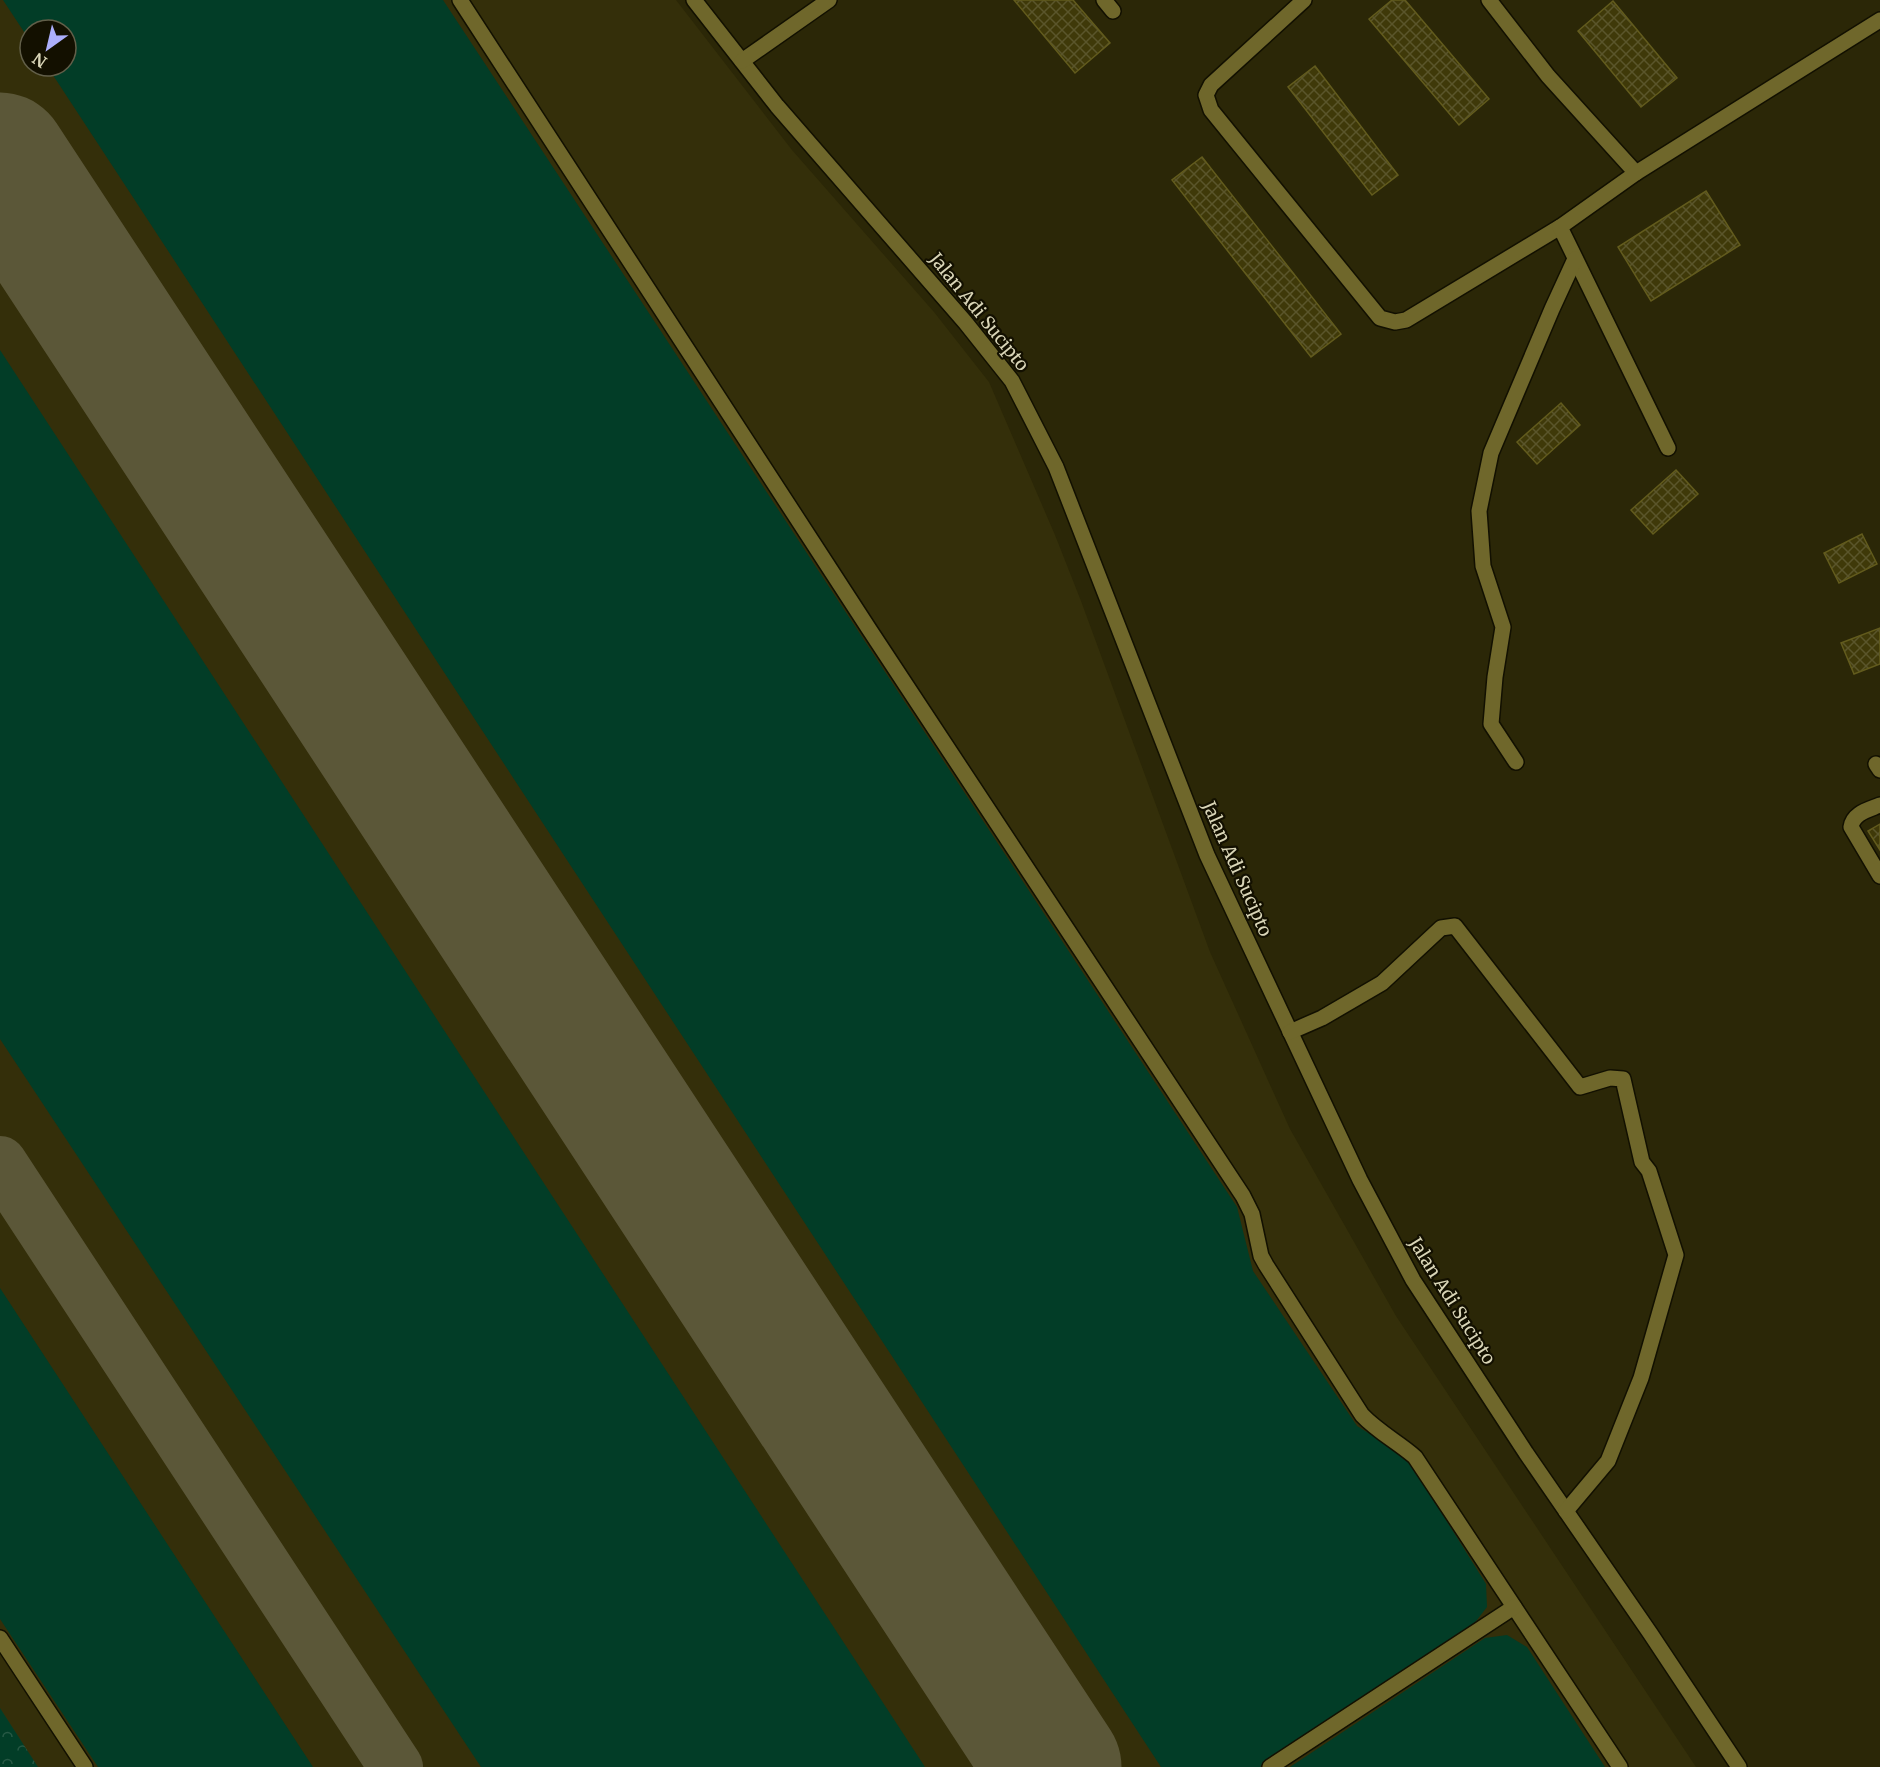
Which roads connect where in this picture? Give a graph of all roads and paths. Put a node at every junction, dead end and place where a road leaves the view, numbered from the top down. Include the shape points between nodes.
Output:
1 (460, 0) edge
2 (694, 0) edge
3 (829, 0) edge
4 (1304, 0) edge
5 (1489, 0) edge
6 (1880, 20) edge
7 (742, 61) junction
8 (1636, 173) junction
9 (1560, 227) junction
10 (1575, 259) junction
11 (1668, 448) dead end
12 (1516, 762) dead end
13 (1880, 805) edge
14 (1880, 876) edge
15 (1290, 1032) junction
16 (1566, 1511) junction
17 (1514, 1607) junction
18 (0, 1638) edge
19 (85, 1767) edge
20 (1270, 1767) edge
21 (1620, 1767) edge
22 (1739, 1767) edge

1 - 17 street via 1243,1196 1252,1214 1261,1256 1356,1405 1370,1424 1415,1457
2 - 7 street, Jalan Adi Sucipto
3 - 7 street
4 - 9 street via 1211,85 1206,94 1210,110 1380,318 1407,320
5 - 8 street via 1548,76
6 - 8 street
7 - 15 street, Jalan Adi Sucipto via 1012,381 1056,467 1207,855
8 - 9 street
9 - 10 street
10 - 11 street
10 - 12 street via 1491,453 1479,512 1483,566 1503,627 1491,724
13 - 14 street via 1856,815 1851,827
15 - 16 street, Jalan Adi Sucipto via 1360,1180 1413,1280
15 - 16 street via 1382,983 1442,928 1455,926 1580,1087 1610,1078 1623,1079 1642,1162 1649,1171 1676,1255 1641,1378 1608,1461
16 - 22 street, Jalan Adi Sucipto
17 - 20 street
17 - 21 street
18 - 19 street

